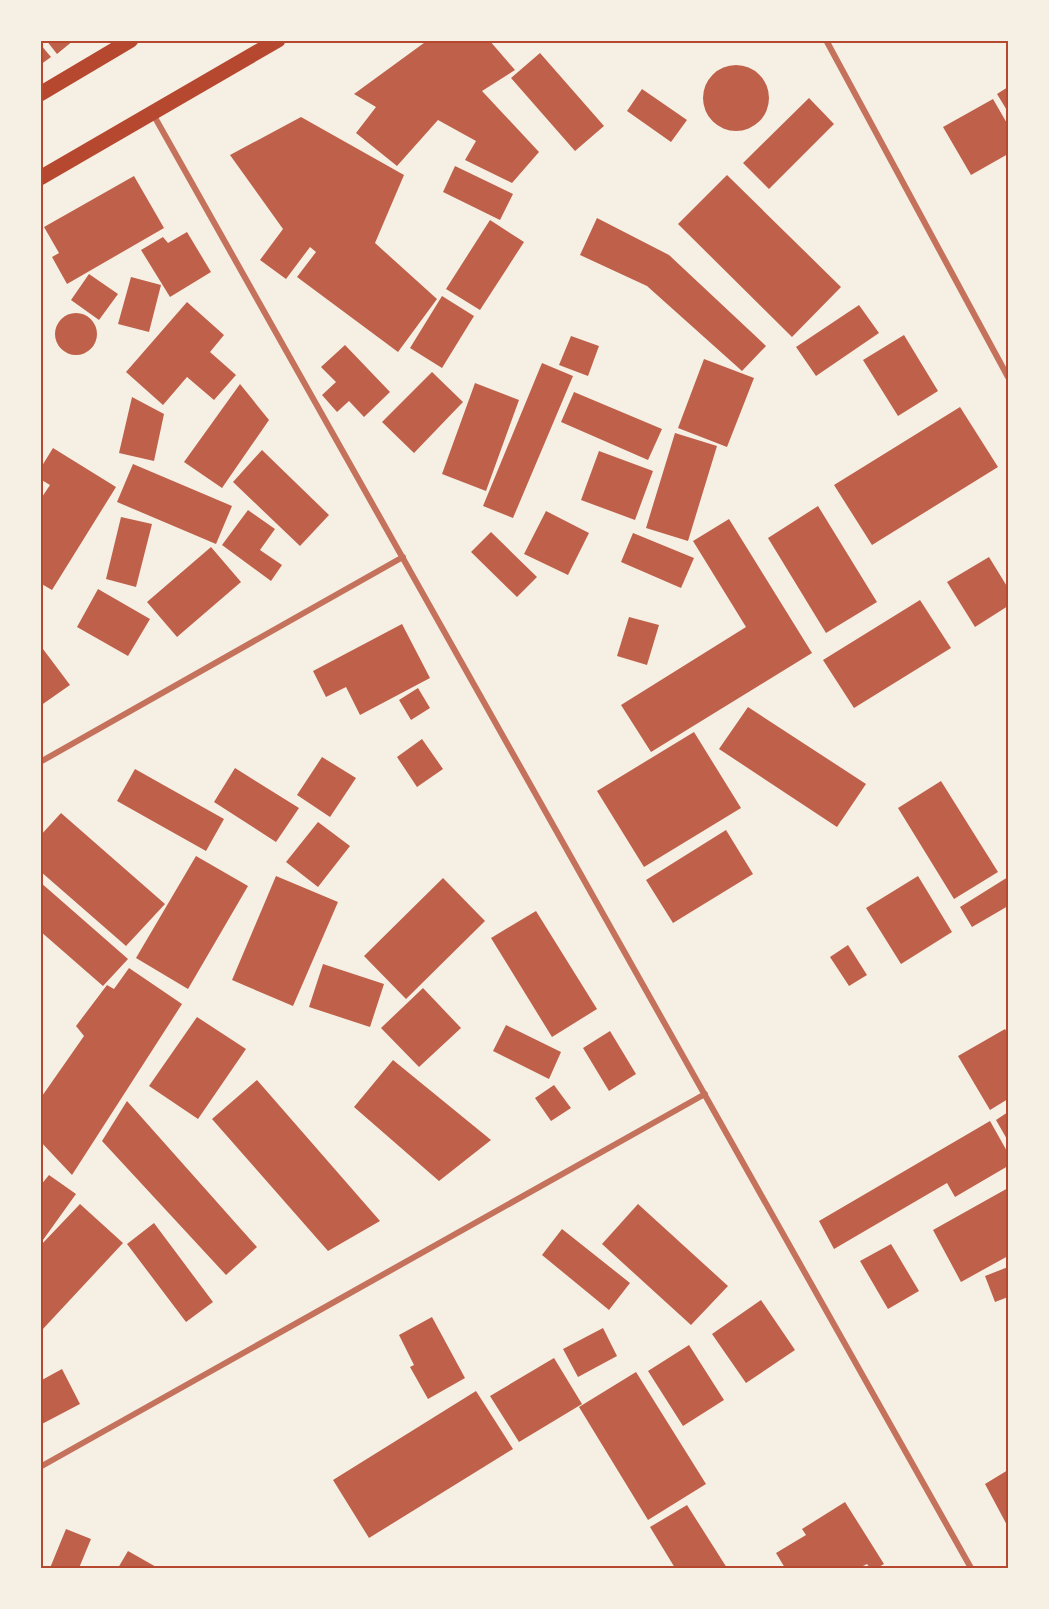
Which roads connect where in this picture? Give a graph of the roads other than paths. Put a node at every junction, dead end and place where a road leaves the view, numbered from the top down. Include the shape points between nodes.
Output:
1 (131, 40) edge
2 (278, 40) edge
3 (826, 40) edge
4 (40, 94) edge
5 (152, 114) junction
6 (40, 178) edge
7 (1008, 377) edge
8 (403, 557) junction
9 (40, 762) edge
10 (705, 1094) junction
11 (40, 1467) edge
12 (971, 1569) edge

1 - 4 main road
2 - 5 main road
3 - 7 street
5 - 6 main road
5 - 8 street
8 - 9 street
8 - 10 street
10 - 11 street
10 - 12 street

